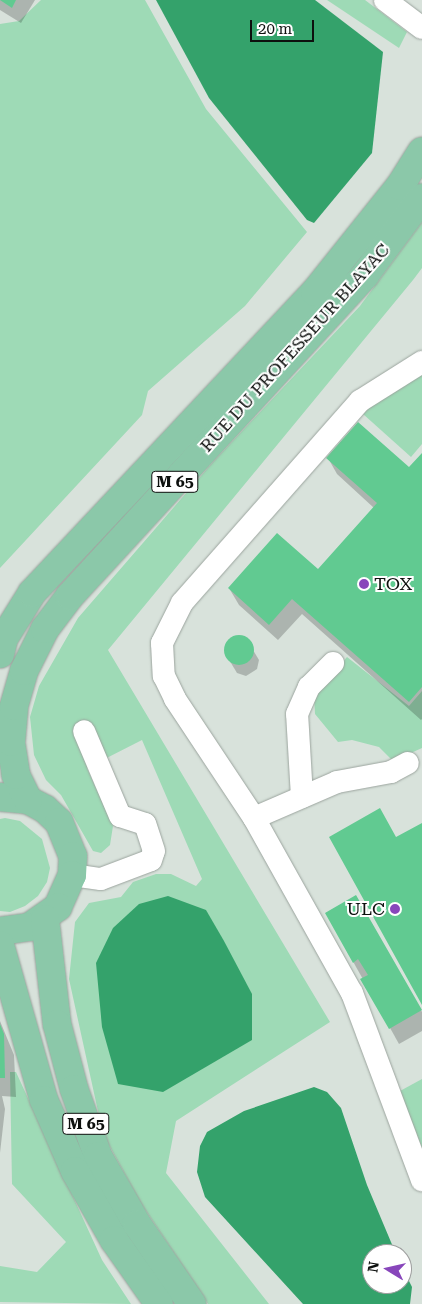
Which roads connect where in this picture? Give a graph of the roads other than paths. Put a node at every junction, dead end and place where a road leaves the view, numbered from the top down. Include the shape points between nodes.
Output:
1 (385, 0) edge
2 (422, 28) edge
3 (422, 151) edge
4 (422, 198) edge
5 (422, 362) edge
6 (0, 654) edge
7 (333, 663) dead end
8 (84, 731) dead end
9 (408, 764) dead end
10 (0, 797) edge
11 (302, 797) junction
12 (28, 800) junction
13 (254, 818) junction
14 (72, 875) junction
15 (45, 919) junction
16 (0, 931) edge
17 (0, 945) edge
18 (422, 1180) edge
19 (159, 1304) edge
20 (192, 1304) edge

1 - 2 lane
3 - 6 main road, RUE DU PROFESSEUR BLAYAC / M 65 via 400,186 315,292 32,593 4,638
4 - 12 main road, RUE DU PROFESSEUR BLAYAC / M 65 via 365,275 70,596 45,629 24,671 14,706 11,742 16,775
5 - 13 lane via 360,401 182,603 164,635 164,676 175,699
7 - 11 lane via 309,687 297,714
8 - 14 lane via 120,816 145,824 154,851 151,860 101,879
9 - 11 lane via 392,772 337,782
10 - 12 main road
11 - 13 lane
12 - 14 main road via 59,822 70,847
13 - 18 lane via 352,993
14 - 15 main road via 62,900
15 - 16 main road via 29,927
15 - 20 main road, M 65 via 57,1024 74,1089 98,1156 137,1224
17 - 19 main road, M 65 via 44,1100 80,1179 114,1240

